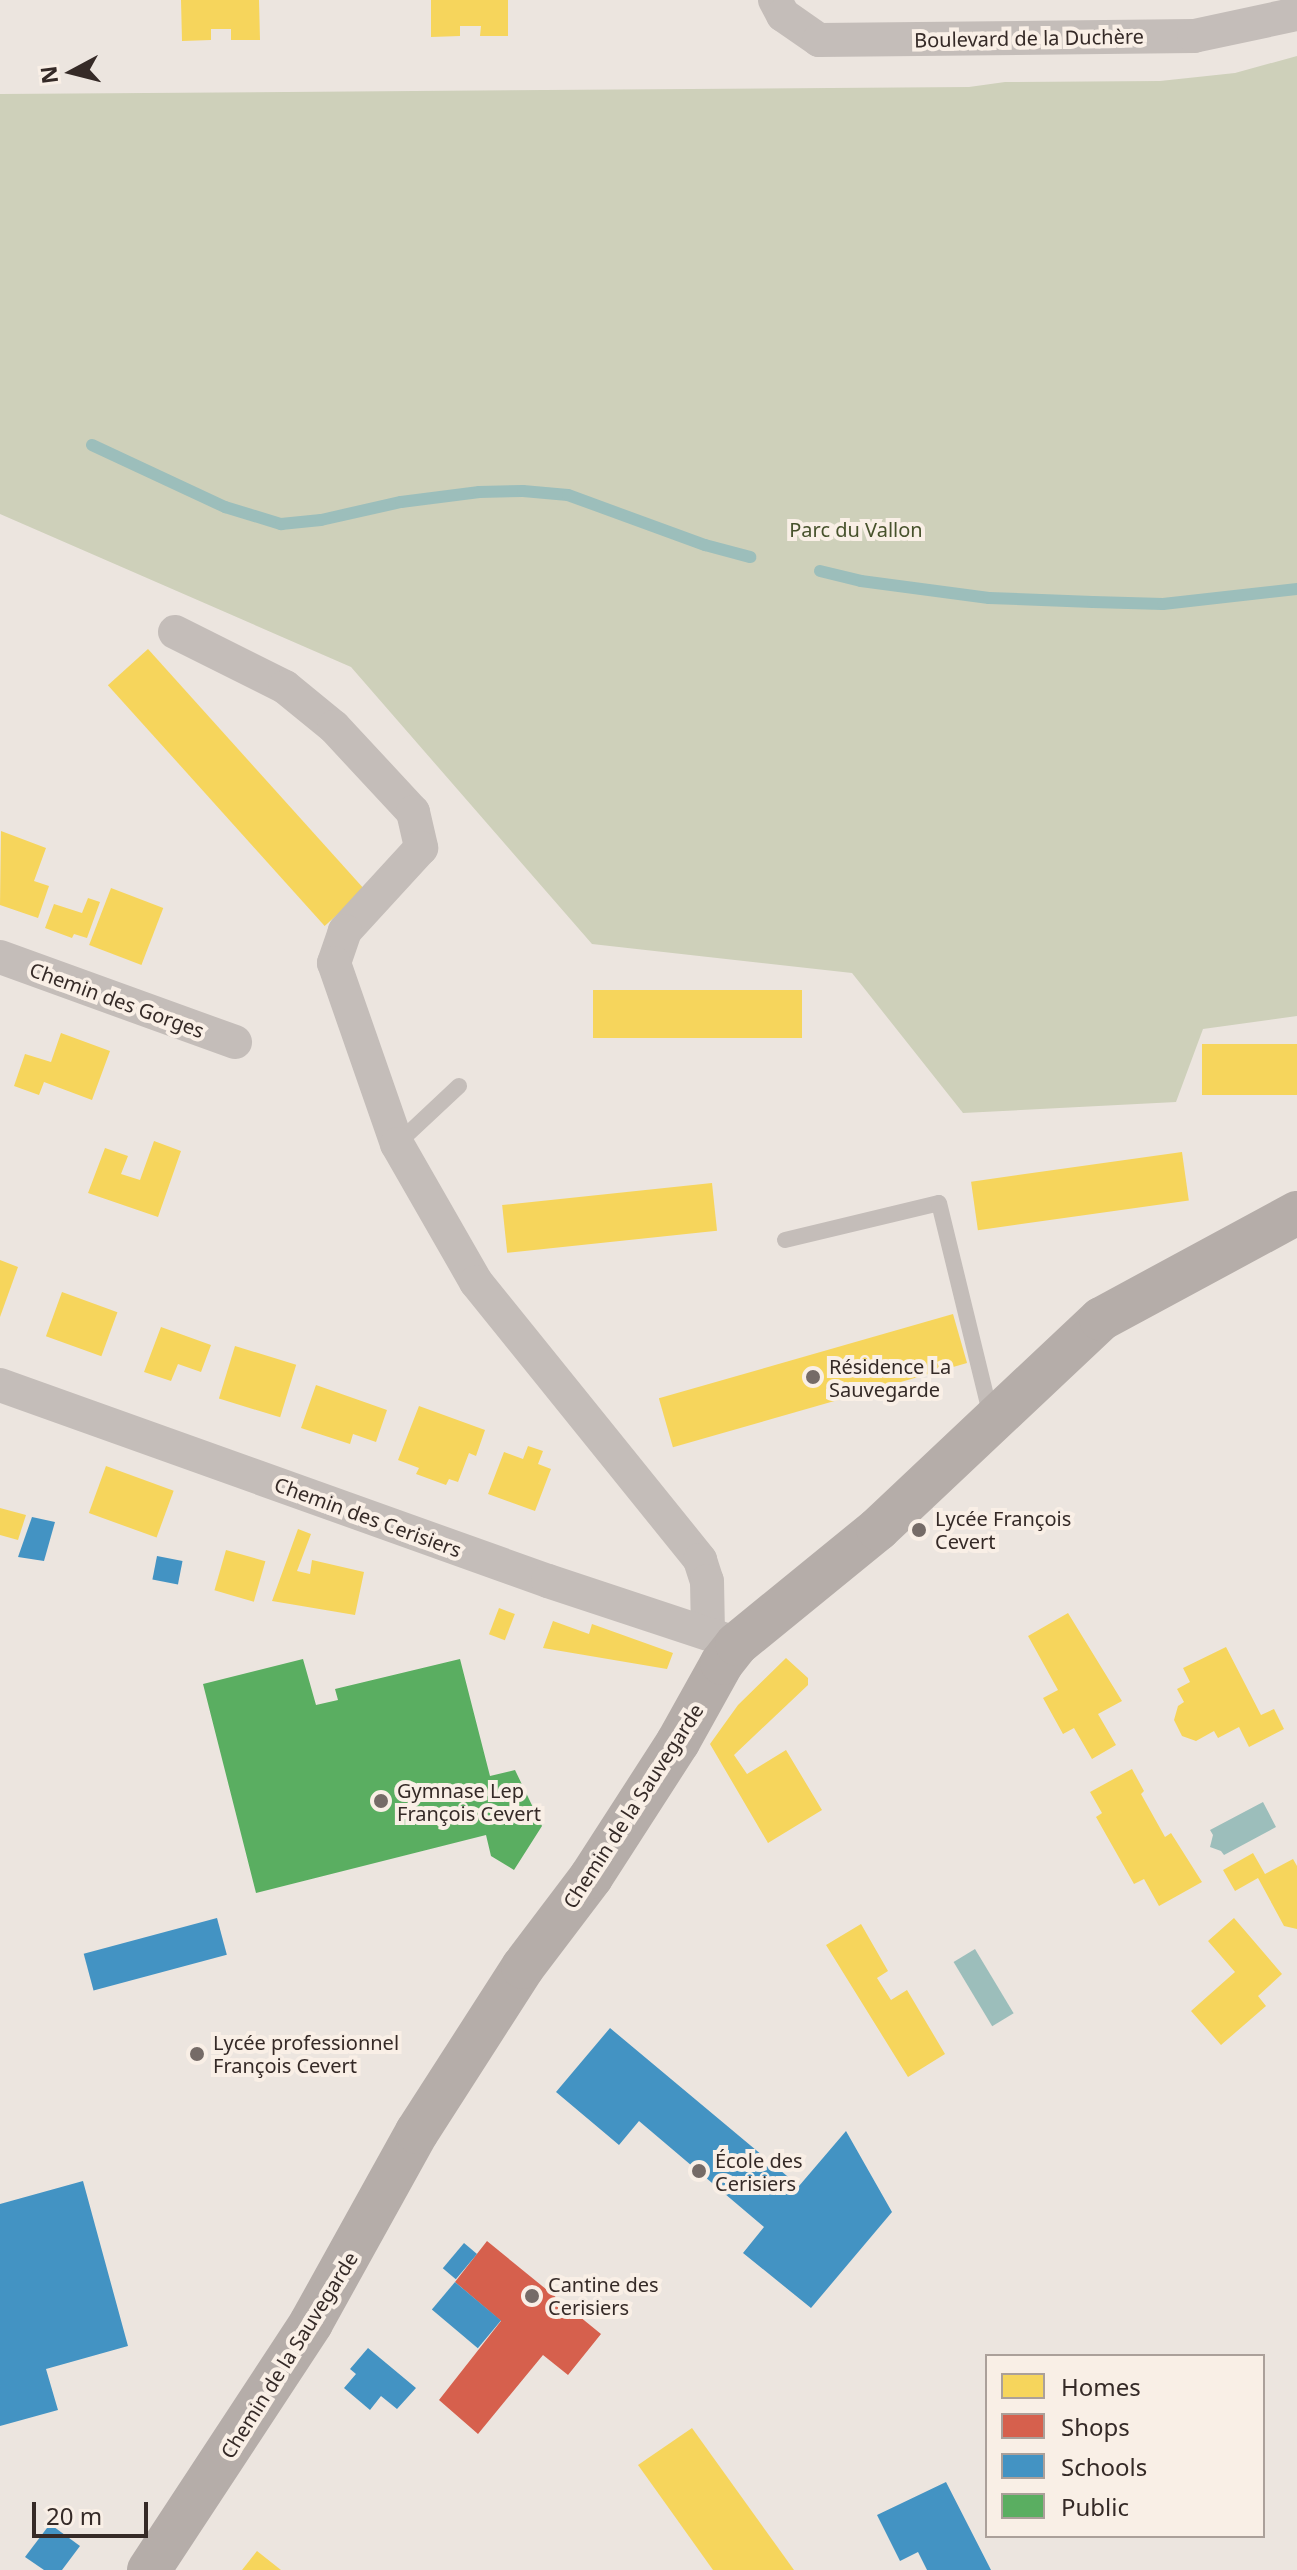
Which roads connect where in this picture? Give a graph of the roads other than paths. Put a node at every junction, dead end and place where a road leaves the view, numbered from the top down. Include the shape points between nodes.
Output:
1 (775, 0) edge
2 (1297, 14) edge
3 (175, 632) dead end
4 (0, 957) edge
5 (235, 1042) dead end
6 (459, 1086) dead end
7 (397, 1144) junction
8 (1297, 1213) edge
9 (785, 1240) dead end
10 (0, 1385) edge
11 (992, 1421) junction
12 (722, 1639) junction
13 (162, 2561) edge

1 - 2 street, Boulevard de la Duchère via 783,15 819,40 1194,36
3 - 7 street via 285,687 334,727 413,812 421,848 345,931 334,963
4 - 5 street, Chemin des Gorges
6 - 7 lane
7 - 12 street via 476,1282 700,1560
8 - 11 street, Chemin de la Sauvegarde via 1101,1319
9 - 11 lane via 939,1203
10 - 12 street, Chemin des Cerisiers
11 - 12 street, Chemin de la Sauvegarde via 868,1538
12 - 13 street, Chemin de la Sauvegarde via 722,1663 678,1742 417,2132 311,2323

